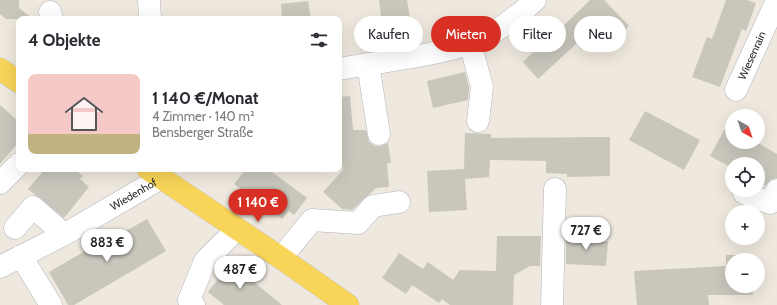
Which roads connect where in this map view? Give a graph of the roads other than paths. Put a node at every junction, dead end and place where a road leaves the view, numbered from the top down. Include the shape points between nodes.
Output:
1 (149, 0) edge
2 (535, 0) edge
3 (777, 0) edge
4 (150, 16) edge
5 (501, 26) edge
6 (434, 52) edge
7 (472, 52) edge
8 (368, 64) junction
9 (342, 68) edge
10 (0, 69) edge
11 (16, 80) edge
12 (736, 90) dead end
13 (478, 121) dead end
14 (378, 134) dead end
15 (16, 167) edge
16 (154, 174) edge
17 (0, 182) edge
18 (555, 190) dead end
19 (777, 190) edge
20 (754, 197) edge
21 (399, 202) dead end
22 (15, 228) dead end
23 (237, 229) junction
24 (62, 235) junction
25 (21, 256) junction
26 (281, 258) junction
27 (0, 267) edge
28 (52, 305) edge
29 (194, 305) edge
30 (348, 305) edge
31 (552, 305) edge

1 - 4 street
2 - 5 street
3 - 12 street, Wiesenrain
6 - 8 street
7 - 13 street via 482,87
8 - 9 street
8 - 14 street
10 - 11 main road
15 - 17 street
16 - 23 main road
16 - 24 street, Wiedenhof
18 - 31 street
19 - 20 street via 770,203
21 - 26 street via 373,206 358,223 312,220
22 - 24 street via 33,207
23 - 26 main road
23 - 29 street via 205,261 189,300
24 - 25 street, Wiedenhof
25 - 27 street, Wiedenhof
25 - 28 street
26 - 30 main road

